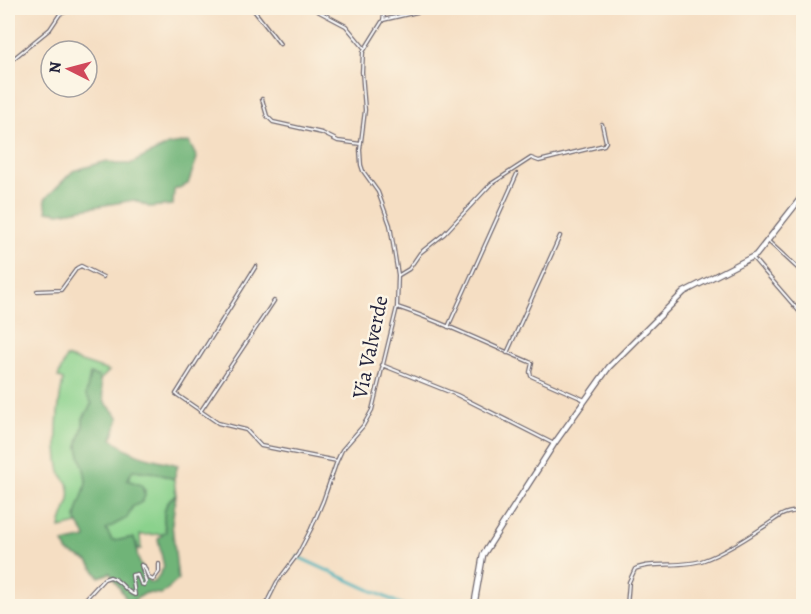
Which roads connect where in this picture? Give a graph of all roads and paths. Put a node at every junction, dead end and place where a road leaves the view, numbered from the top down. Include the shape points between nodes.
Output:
1 (77, 8) edge
2 (252, 8) edge
3 (312, 8) edge
4 (385, 8) edge
5 (434, 8) edge
6 (69, 9) edge
7 (383, 20) junction
8 (280, 44) dead end
9 (365, 49) junction
10 (8, 63) edge
11 (262, 99) dead end
12 (602, 124) dead end
13 (361, 144) junction
14 (516, 174) dead end
15 (803, 197) edge
16 (560, 236) dead end
17 (768, 241) junction
18 (752, 257) junction
19 (256, 266) dead end
20 (804, 274) edge
21 (398, 276) junction
22 (103, 277) dead end
23 (37, 291) dead end
24 (274, 301) dead end
25 (397, 307) junction
26 (804, 316) edge
27 (8, 319) edge
28 (8, 327) edge
29 (448, 328) junction
30 (507, 353) junction
31 (382, 365) junction
32 (585, 400) junction
33 (200, 412) junction
34 (554, 444) junction
35 (337, 461) junction
36 (804, 511) edge
37 (159, 564) dead end
38 (79, 606) edge
39 (265, 606) edge
40 (474, 606) edge
41 (627, 606) edge

1 - 6 street
2 - 8 street
3 - 9 street via 346,26
4 - 7 street, Via Valverde
5 - 7 street
6 - 10 street
7 - 9 street, Via Valverde
9 - 13 street, Via Valverde
11 - 13 street via 273,122
12 - 21 street via 604,145 539,161 531,158 492,184
13 - 21 street, Via Valverde via 363,171 378,192 390,225
14 - 29 street
15 - 17 main road
16 - 30 street
17 - 18 main road
17 - 20 street
18 - 26 street
18 - 32 main road via 684,292 618,356
19 - 33 street via 176,394
21 - 25 street, Via Valverde
22 - 23 street via 81,266 61,290
24 - 33 street
25 - 29 street
25 - 31 street, Via Valverde
27 - 28 street
29 - 30 street
30 - 32 street via 532,363 531,376
31 - 34 street via 457,395
31 - 35 street, Via Valverde via 372,411
32 - 34 main road
33 - 35 street via 218,423 246,430 266,448
34 - 40 main road via 483,555
35 - 39 street, Via Valverde via 298,554
36 - 41 street via 778,515 705,560 635,569 629,582
37 - 38 street via 153,580 141,565 145,584 141,584 137,574 132,575 135,595 110,577

